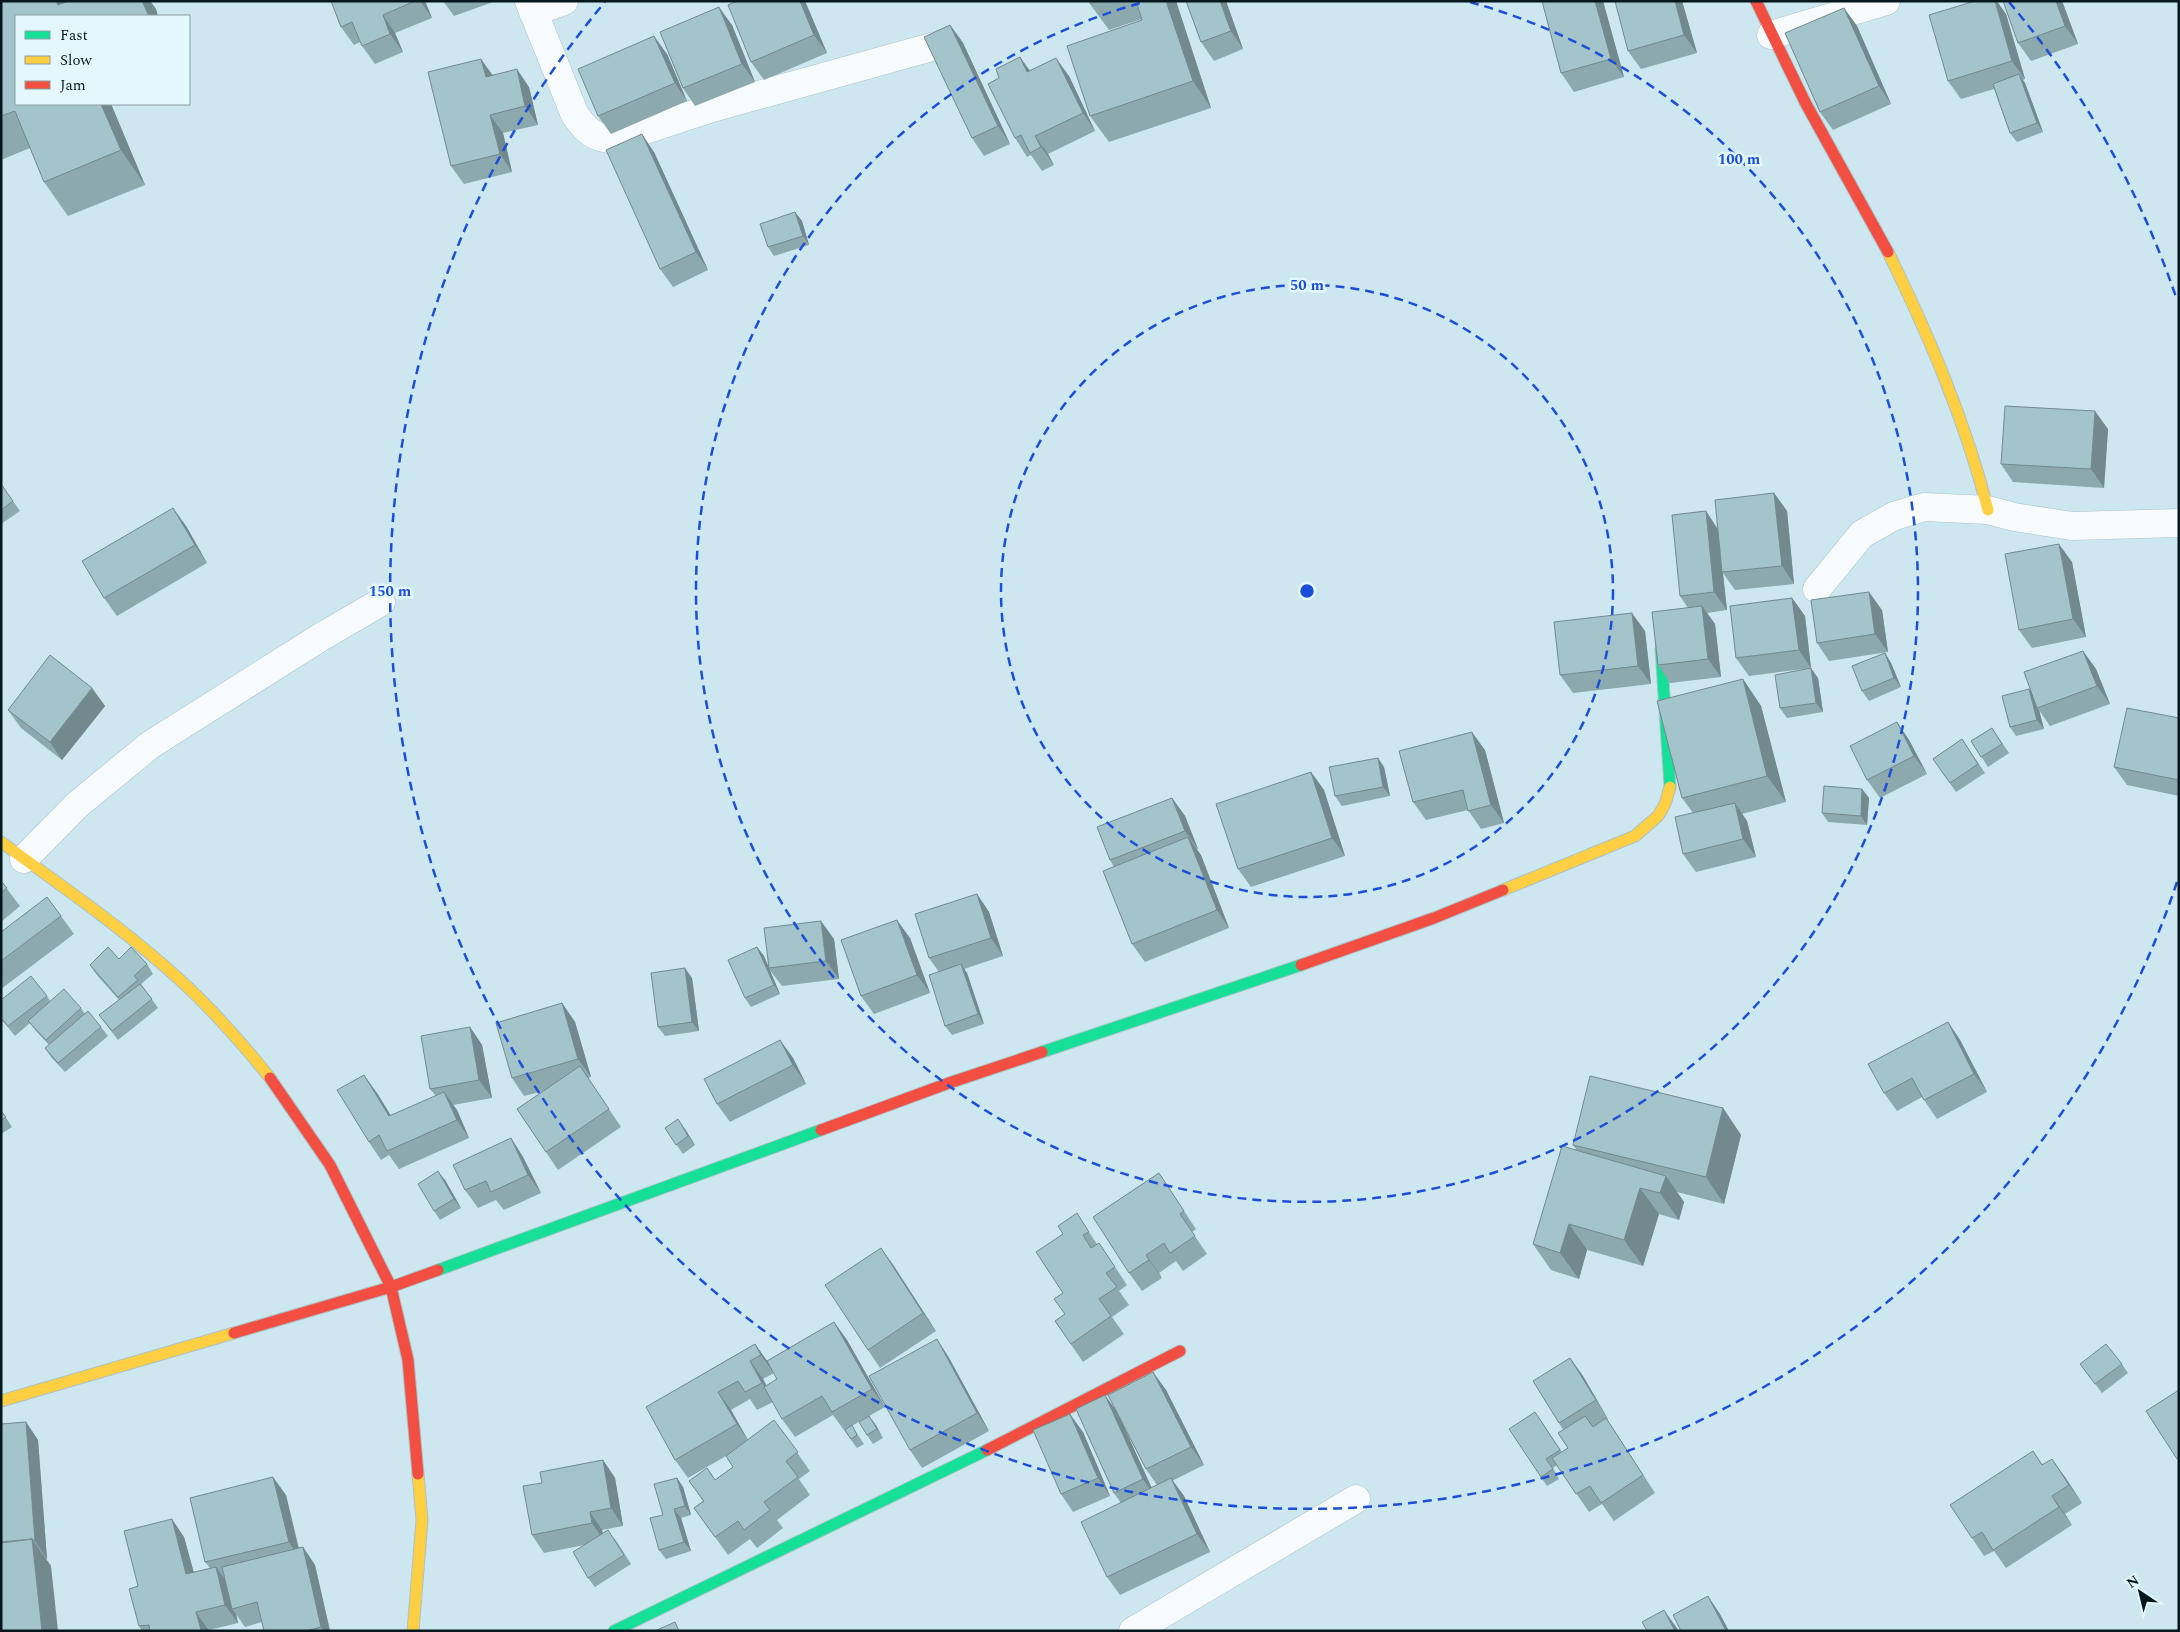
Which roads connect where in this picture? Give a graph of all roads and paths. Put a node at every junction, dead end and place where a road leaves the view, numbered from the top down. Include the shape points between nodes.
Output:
1 (564, 1) edge
2 (1756, 1) edge
3 (1886, 1) edge
4 (531, 6) edge
5 (1771, 35) junction
6 (946, 43) edge
7 (1988, 510) junction
8 (2179, 523) edge
9 (1817, 589) dead end
10 (381, 602) dead end
11 (1661, 650) edge
12 (1, 842) edge
13 (24, 859) junction
14 (392, 1287) junction
15 (1180, 1351) dead end
16 (1, 1400) edge
17 (1356, 1499) dead end
18 (413, 1631) edge
19 (614, 1631) edge
20 (1133, 1631) edge

1 - 4 street
2 - 5 street
3 - 5 street
4 - 6 street via 575,115 587,132 615,140 712,108
5 - 7 street via 1881,239 1951,390
7 - 8 street via 2072,526
7 - 9 street via 1924,507 1894,516 1862,534
10 - 13 street via 150,745 76,805
11 - 14 street via 1670,788 1665,807 1656,821 1635,836 1434,918 949,1083
12 - 13 street
13 - 14 street via 110,921 180,980 239,1040 282,1093 330,1165
14 - 16 street
14 - 18 street via 408,1360 422,1520
15 - 19 street via 998,1444
17 - 20 street

